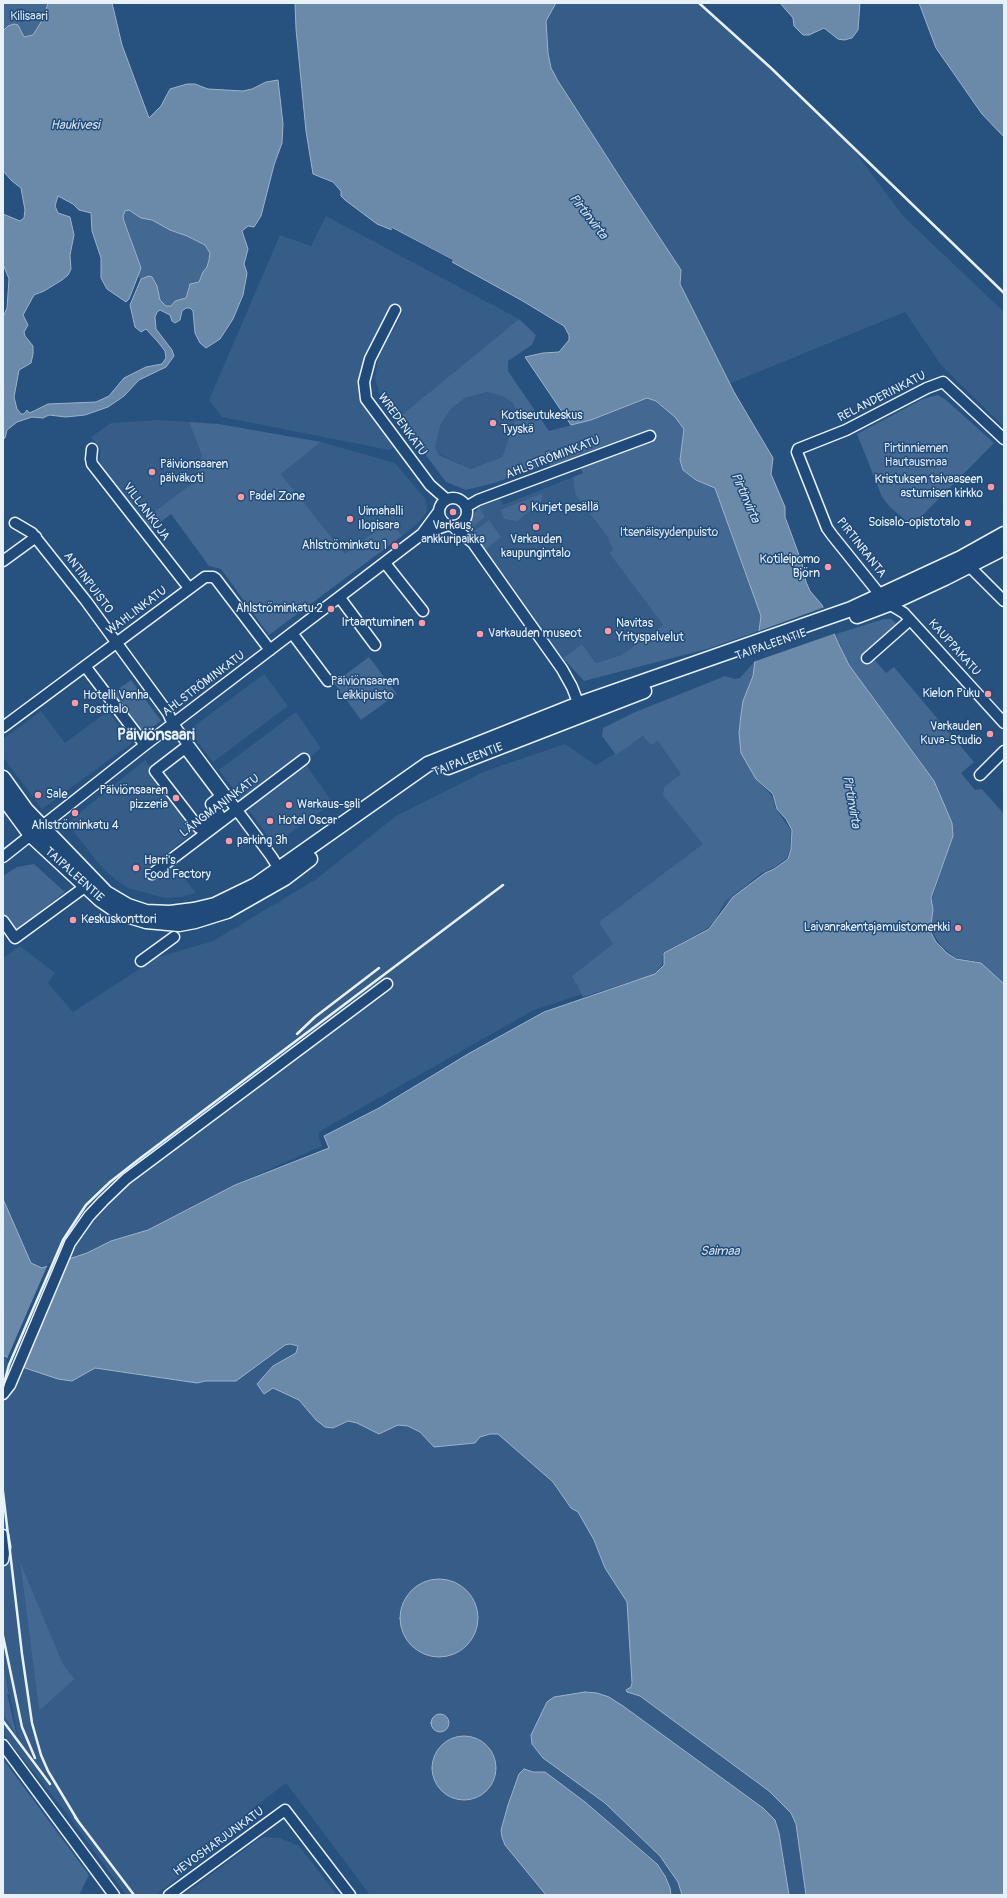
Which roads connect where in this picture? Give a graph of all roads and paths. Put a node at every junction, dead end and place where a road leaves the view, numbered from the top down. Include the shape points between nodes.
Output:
1 (395, 310) dead end
2 (650, 436) dead end
3 (1004, 439) edge
4 (92, 449) dead end
5 (798, 449) joint
6 (442, 506) junction
7 (466, 512) junction
8 (15, 523) dead end
9 (450, 525) junction
10 (422, 534) junction
11 (1004, 534) edge
12 (36, 537) junction
13 (473, 543) junction
14 (1004, 548) edge
15 (3, 561) edge
16 (965, 562) junction
17 (385, 563) junction
18 (189, 588) junction
19 (340, 598) junction
20 (885, 600) junction
21 (1004, 601) edge
22 (422, 611) dead end
23 (910, 620) junction
24 (292, 633) junction
25 (117, 643) junction
26 (375, 645) dead end
27 (270, 650) junction
28 (867, 658) dead end
29 (85, 666) junction
30 (328, 681) dead end
31 (580, 709) junction
32 (1004, 723) edge
33 (173, 724) junction
34 (3, 727) edge
35 (145, 745) junction
36 (1004, 751) edge
37 (304, 759) dead end
38 (980, 775) dead end
39 (3, 778) edge
40 (3, 797) edge
41 (236, 810) junction
42 (219, 814) joint
43 (36, 830) junction
44 (3, 857) edge
45 (152, 874) dead end
46 (282, 874) junction
47 (82, 889) dead end
48 (3, 921) edge
49 (174, 937) dead end
50 (141, 961) dead end
51 (387, 984) dead end
52 (3, 1394) edge
53 (3, 1535) edge
54 (3, 1560) edge
55 (3, 1745) edge
56 (114, 1895) edge
57 (170, 1895) edge
58 (350, 1895) edge

1 - 6 street, WREDENKATU via 370,359 365,376 365,394 370,406 430,485
2 - 7 street, AHLSTRÖMINKATU via 478,500
3 - 5 street, RELANDERINKATU via 943,382 846,430
4 - 18 street, VILLANKUJA via 92,464
5 - 20 street, PIRTINRANTA via 827,528
6 - 7 street via 456,498 464,503
6 - 9 street via 441,520
6 - 10 street, AHLSTRÖMINKATU
7 - 9 street via 461,523
7 - 13 street via 466,524
8 - 12 street, ANTINPUISTO via 28,529
9 - 10 street, AHLSTRÖMINKATU
9 - 13 street
10 - 17 street, AHLSTRÖMINKATU
11 - 16 highway
12 - 15 street
12 - 25 street, ANTINPUISTO
13 - 31 street via 562,669
14 - 16 highway
16 - 20 highway, TAIPALEENTIE
16 - 21 street
17 - 19 street, AHLSTRÖMINKATU
17 - 22 street
18 - 25 street, WAHLINKATU
18 - 27 street, WAHLINKATU via 205,577 216,579
19 - 24 street, AHLSTRÖMINKATU
19 - 26 street
20 - 23 street, KAUPPAKATU
20 - 31 highway, TAIPALEENTIE
23 - 28 street
23 - 32 street, KAUPPAKATU
24 - 27 street, AHLSTRÖMINKATU
24 - 30 street
25 - 29 street, WAHLINKATU
25 - 33 street, ANTINPUISTO via 168,713
27 - 33 street, AHLSTRÖMINKATU
29 - 34 street, WAHLINKATU
29 - 35 street
31 - 46 highway, TAIPALEENTIE via 428,764
33 - 35 street, AHLSTRÖMINKATU
33 - 41 street, ANTINPUISTO
35 - 43 street, AHLSTRÖMINKATU
36 - 38 street
37 - 41 street, LÄNGMANINKATU
39 - 43 highway, TAIPALEENTIE via 26,810
40 - 43 highway, TAIPALEENTIE
41 - 45 street, LÄNGMANINKATU
41 - 46 street, ANTINPUISTO
42 - 42 street via 199,828 155,771 185,748 221,796 211,804
43 - 44 street, AHLSTRÖMINKATU
43 - 46 highway, TAIPALEENTIE via 101,900 120,913 146,921 179,924 195,922 227,911
47 - 48 street via 15,938
49 - 50 street
51 - 52 street via 126,1179 89,1216 70,1243 10,1385
53 - 54 street
55 - 56 street
57 - 58 street, HEVOSHARJUNKATU via 285,1810

